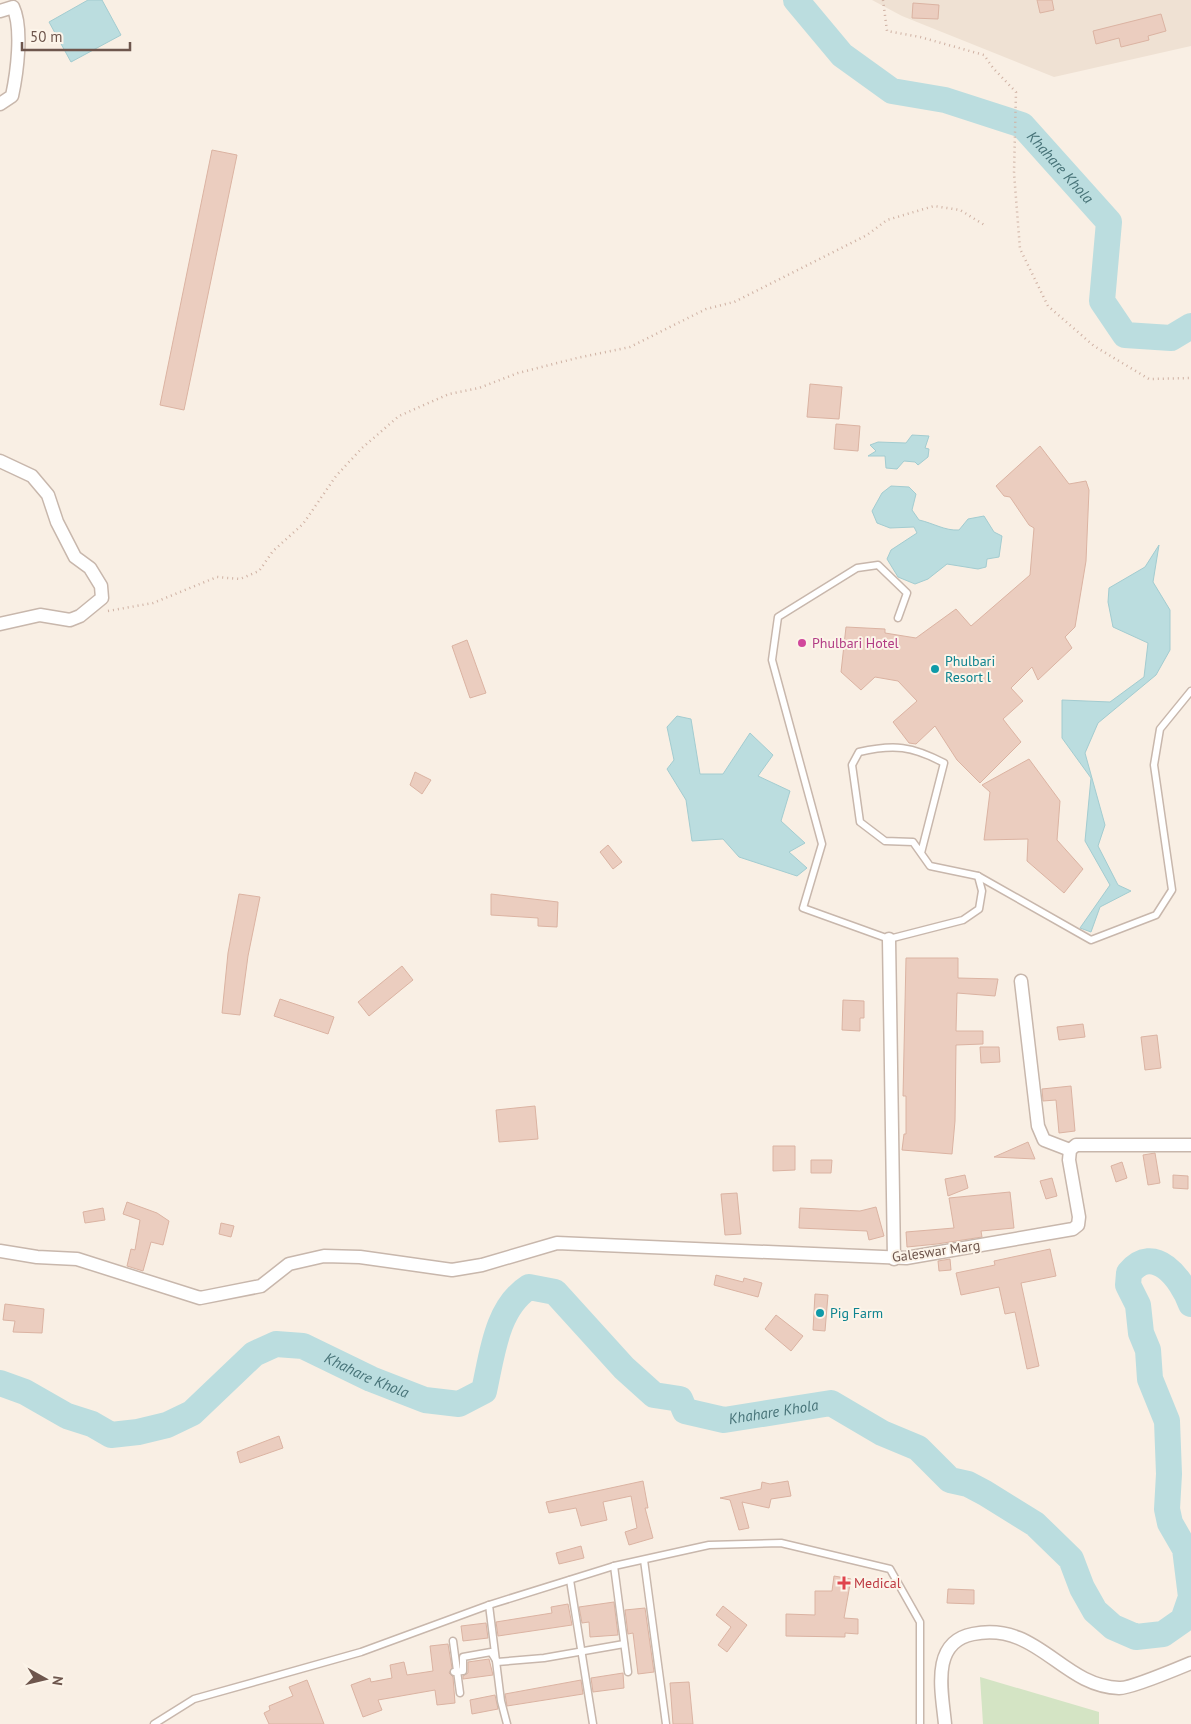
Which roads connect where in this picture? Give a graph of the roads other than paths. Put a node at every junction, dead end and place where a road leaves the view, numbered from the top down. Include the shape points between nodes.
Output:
1 (0, 10) edge
2 (0, 104) edge
3 (0, 461) edge
4 (898, 618) dead end
5 (0, 624) edge
6 (1191, 691) edge
7 (921, 853) junction
8 (978, 876) junction
9 (889, 939) junction
10 (1020, 981) dead end
11 (1191, 1145) edge
12 (1070, 1150) junction
13 (0, 1251) edge
14 (894, 1259) junction
15 (644, 1560) junction
16 (614, 1566) junction
17 (570, 1580) junction
18 (489, 1605) junction
19 (453, 1641) dead end
20 (624, 1644) junction
21 (581, 1652) junction
22 (497, 1662) junction
23 (1191, 1664) edge
24 (456, 1671) junction
25 (628, 1672) dead end
26 (460, 1693) dead end
27 (154, 1724) edge
28 (507, 1724) edge
29 (593, 1724) edge
30 (666, 1724) edge
31 (920, 1724) edge
32 (945, 1724) edge

1 - 2 street via 13,8 17,15 18,34 12,96
3 - 5 street via 32,476 48,495 75,556 90,568 101,586 102,598 70,620 40,615
4 - 9 lane via 907,593 878,565 856,568 778,617 772,660 822,844 803,908
6 - 8 lane via 1160,729 1154,765 1172,890 1156,914 1091,940
7 - 7 lane via 913,842 885,841 860,822 852,765 859,752 882,747 920,750 944,763
7 - 8 lane via 930,866
8 - 9 lane via 982,892 979,909 963,920
9 - 14 street
10 - 12 street via 1038,1126 1044,1140
11 - 12 street via 1083,1143
12 - 14 street, Galeswar Marg via 1079,1217 1074,1229
13 - 14 street, Galeswar Marg via 77,1259 200,1298 261,1286 289,1264 324,1256 360,1257 452,1270 482,1265 557,1243
15 - 16 lane
15 - 30 lane
15 - 31 lane via 709,1546 781,1544 890,1569 920,1622
16 - 17 lane
16 - 20 lane
17 - 18 lane
17 - 21 lane
18 - 22 lane
18 - 27 lane via 361,1652 194,1699
19 - 24 lane
20 - 21 lane
20 - 25 lane
21 - 22 lane
21 - 29 lane
22 - 24 lane via 491,1652 463,1657 463,1671
22 - 28 lane
23 - 32 street via 1120,1688 1089,1681 1018,1637 987,1631 965,1636 949,1646 943,1659 940,1676
24 - 26 lane

